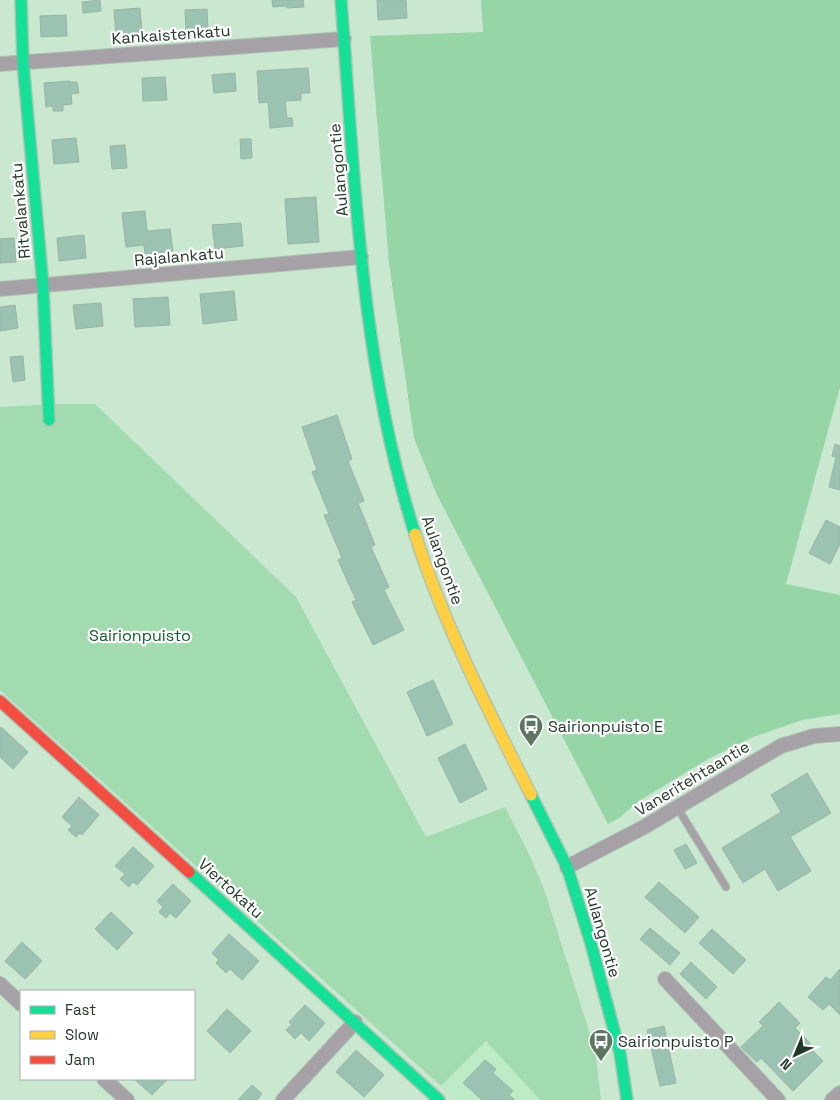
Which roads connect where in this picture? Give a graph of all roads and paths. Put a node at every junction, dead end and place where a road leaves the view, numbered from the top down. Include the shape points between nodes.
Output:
1 (21, 0) edge
2 (341, 0) edge
3 (344, 39) junction
4 (23, 63) junction
5 (0, 64) edge
6 (362, 257) junction
7 (43, 286) junction
8 (0, 289) edge
9 (49, 420) dead end
10 (0, 701) edge
11 (840, 734) edge
12 (677, 808) junction
13 (567, 868) junction
14 (726, 887) dead end
15 (665, 979) dead end
16 (0, 984) edge
17 (20, 1003) edge
18 (355, 1022) junction
19 (105, 1080) edge
20 (840, 1093) edge
21 (127, 1100) edge
22 (283, 1100) edge
23 (440, 1100) edge
24 (627, 1100) edge
25 (778, 1100) edge
26 (832, 1100) edge

1 - 4 main road, Ritvalankatu
2 - 3 main road, Aulangontie
3 - 4 street, Kankaistenkatu
3 - 6 main road, Aulangontie
4 - 5 street, Kankaistenkatu
4 - 7 main road, Ritvalankatu
6 - 7 street, Rajalankatu
6 - 13 main road, Aulangontie via 388,434 402,494 422,556 480,694
7 - 8 street, Rajalankatu
7 - 9 main road, Ritvalankatu
10 - 18 main road, Viertokatu
11 - 12 street, Vaneritehtaantie via 814,736 781,746
12 - 13 street, Vaneritehtaantie
12 - 14 lane
13 - 24 main road, Aulangontie via 620,1053
15 - 25 street
16 - 17 street
18 - 22 street
18 - 23 main road, Viertokatu
19 - 21 street
20 - 26 street

